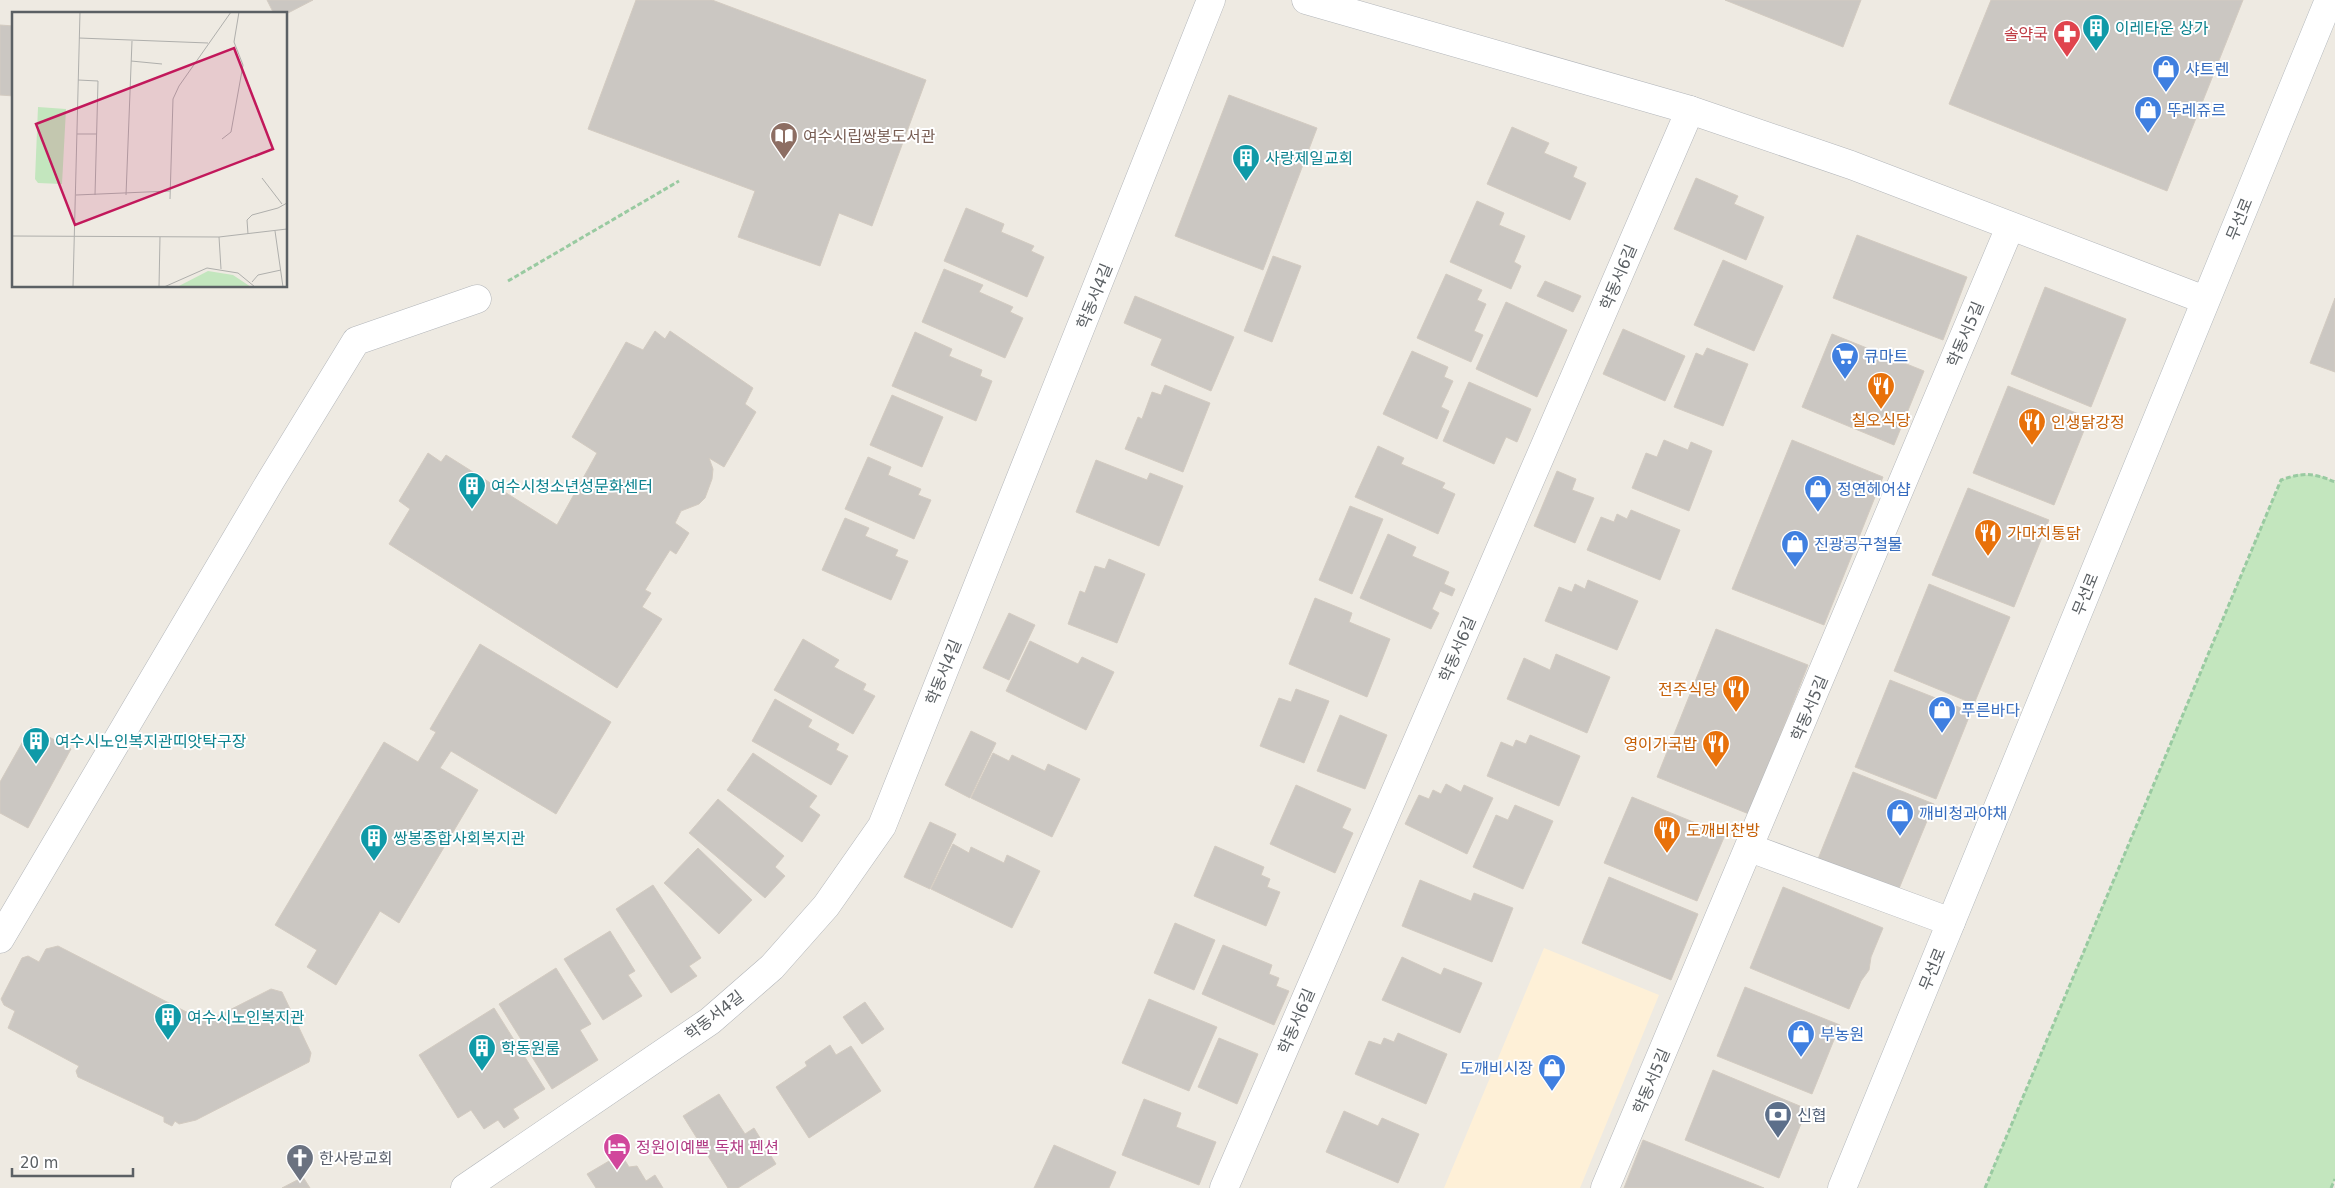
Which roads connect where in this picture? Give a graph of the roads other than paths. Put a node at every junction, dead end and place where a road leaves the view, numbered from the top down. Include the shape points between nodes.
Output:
1 (1211, 0) edge
2 (1306, 0) edge
3 (2328, 0) edge
4 (1690, 110) junction
5 (2010, 227) junction
6 (477, 299) road end
7 (2205, 300) junction
8 (1750, 848) junction
9 (1951, 922) junction
10 (0, 939) edge
11 (465, 1188) edge
12 (1224, 1188) edge
13 (1605, 1188) edge
14 (1842, 1188) edge

1 - 11 street, 학동서4길 via 882,826 826,906 772,967 710,1021
2 - 4 street
3 - 7 street, 무선로
4 - 5 street via 1851,165
4 - 12 street, 학동서6길
5 - 7 street
5 - 8 street, 학동서5길
6 - 10 street via 356,341
7 - 9 street, 무선로
8 - 9 street
8 - 13 street, 학동서5길
9 - 14 street, 무선로

